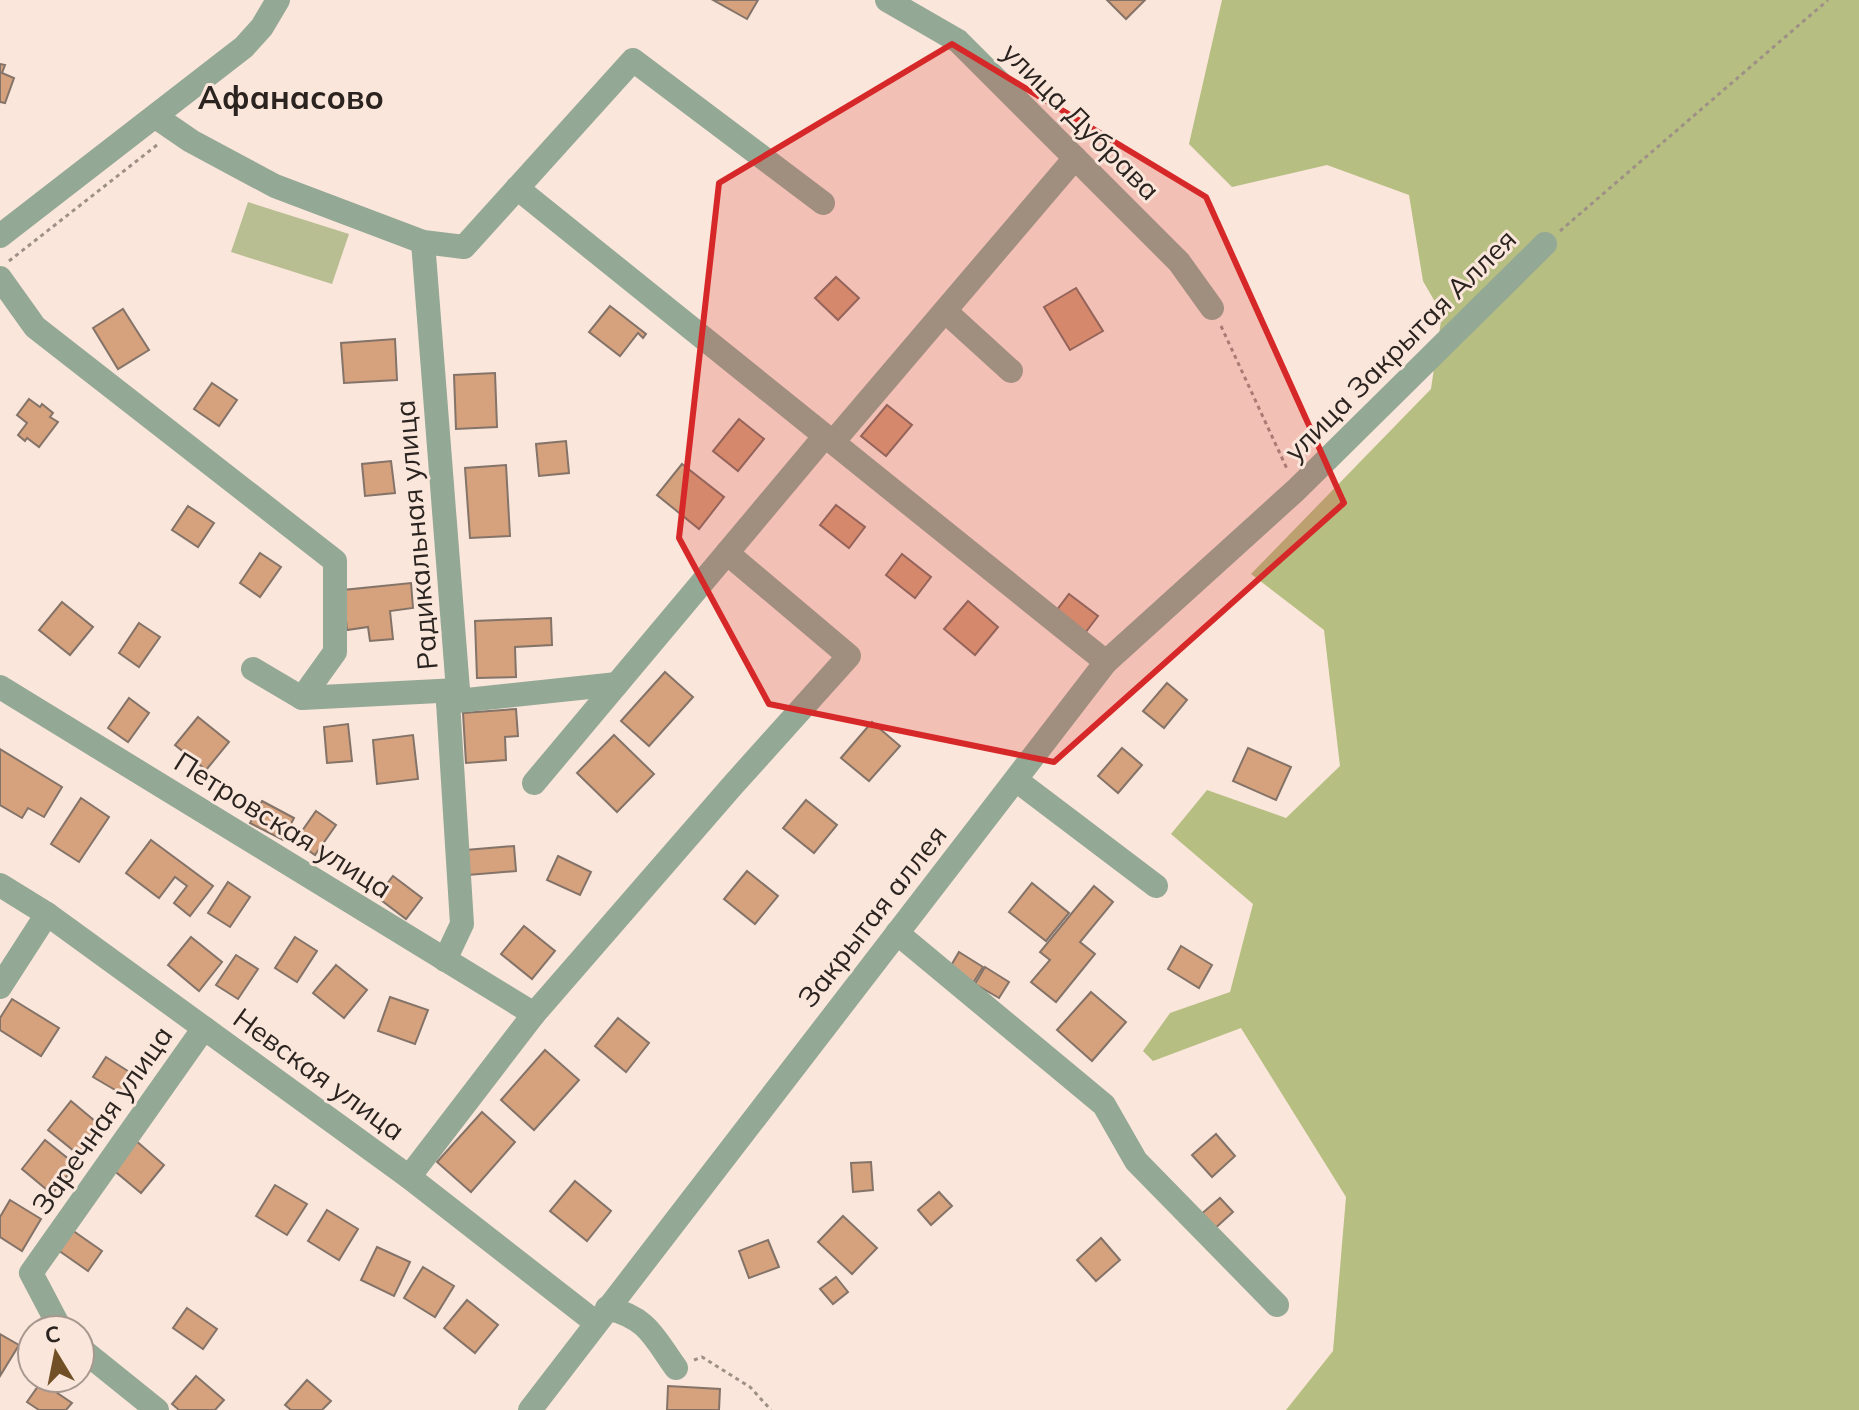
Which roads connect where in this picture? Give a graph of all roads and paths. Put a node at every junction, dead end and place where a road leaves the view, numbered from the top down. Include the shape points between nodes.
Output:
1 (278, 0) edge
2 (887, 0) edge
3 (1828, 0) edge
4 (166, 124) junction
5 (1075, 158) junction
6 (517, 188) junction
7 (823, 203) dead end
8 (0, 236) edge
9 (423, 242) junction
10 (1545, 244) joint
11 (0, 268) edge
12 (0, 278) edge
13 (1212, 308) joint
14 (945, 311) junction
15 (1011, 371) dead end
16 (829, 439) junction
17 (1296, 490) junction
18 (727, 553) junction
19 (1106, 662) junction
20 (253, 669) dead end
21 (617, 684) junction
22 (0, 687) edge
23 (453, 696) junction
24 (302, 698) junction
25 (1016, 780) junction
26 (534, 783) dead end
27 (0, 885) edge
28 (1156, 886) dead end
29 (47, 914) junction
30 (897, 933) junction
31 (445, 960) junction
32 (0, 987) edge
33 (534, 1014) junction
34 (204, 1028) junction
35 (409, 1177) junction
36 (1277, 1305) dead end
37 (53, 1314) edge
38 (601, 1315) junction
39 (96, 1361) edge
40 (676, 1368) joint
41 (157, 1410) edge
42 (530, 1410) edge
43 (771, 1410) edge

1 - 4 street via 244,47
2 - 5 street, улица Дубрава via 958,41
3 - 10 path
4 - 8 street
4 - 9 street via 275,186
4 - 11 path
5 - 13 street, улица Дубрава via 1179,262
5 - 14 street
6 - 7 street via 633,60
6 - 9 street via 464,247
6 - 16 street
9 - 23 street, Радикальная улица
10 - 17 street, улица Закрытая Аллея
12 - 24 street via 35,327 335,561 335,652
13 - 17 path
14 - 15 street
14 - 16 street
16 - 18 street
16 - 19 street
17 - 19 street, Закрытая аллея
18 - 21 street
18 - 33 street via 849,656
19 - 25 street, Закрытая аллея
20 - 24 street
21 - 23 street
21 - 26 street
22 - 31 street, Петровская улица
23 - 24 street
23 - 31 street, Радикальная улица via 462,924
25 - 28 street
25 - 30 street, Закрытая аллея
27 - 29 street, Невская улица
29 - 32 street
29 - 34 street, Невская улица
30 - 36 street via 1104,1105 1136,1161
30 - 38 street, Закрытая аллея
31 - 33 street, Петровская улица
33 - 35 street
34 - 35 street, Невская улица
34 - 37 street, Заречная улица via 31,1273
35 - 38 street, Невская улица
38 - 40 street, Невская улица via 626,1313 644,1322
38 - 42 street, Закрытая аллея
39 - 41 street
40 - 43 path via 702,1357 750,1387

